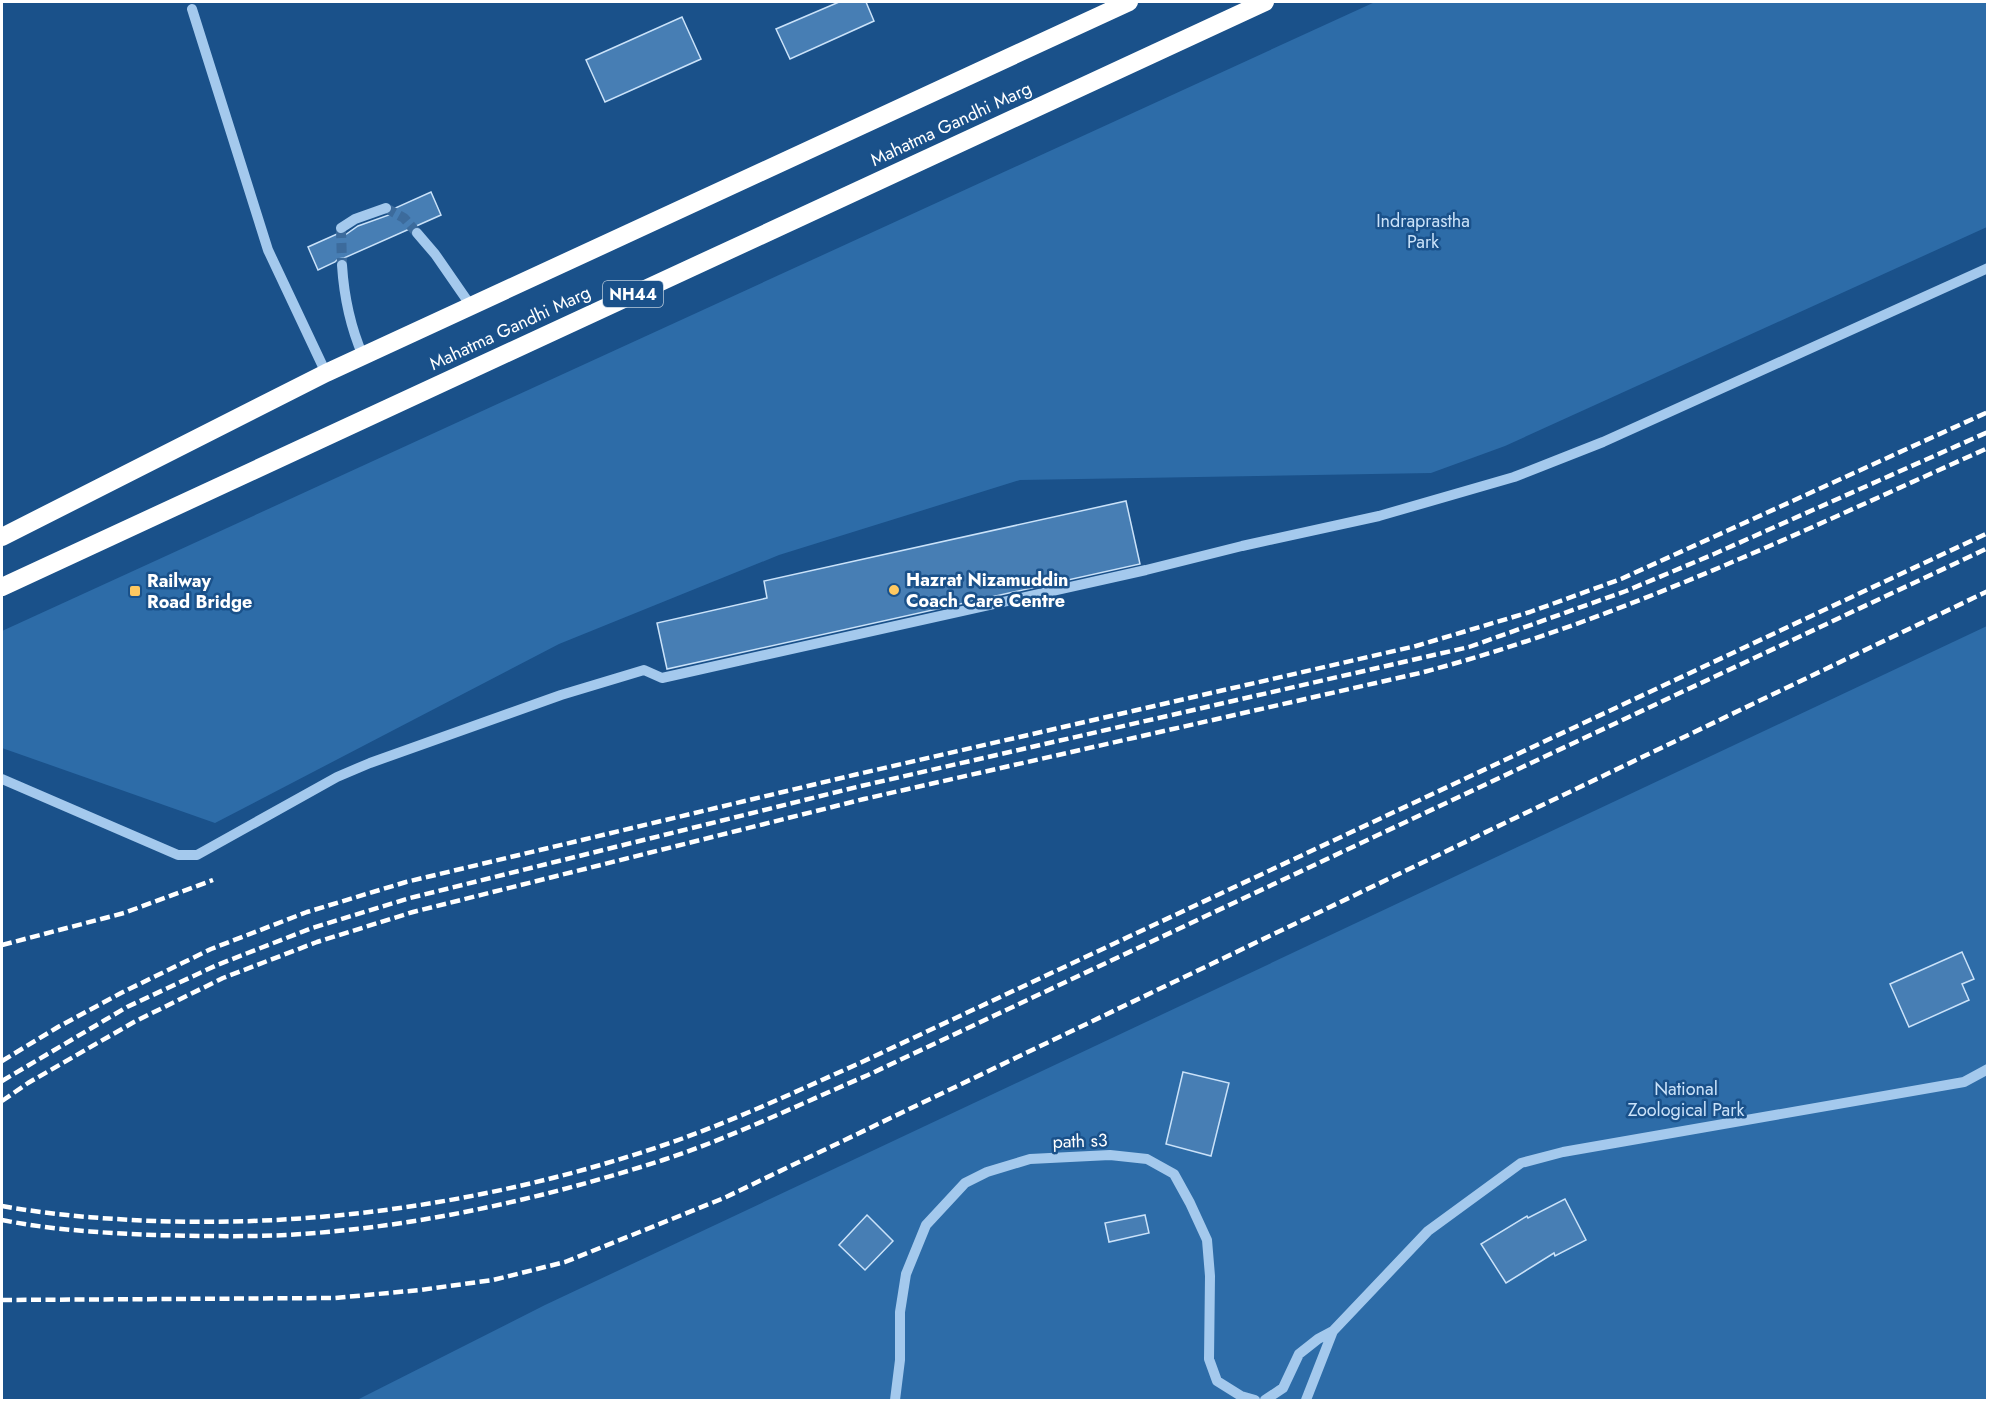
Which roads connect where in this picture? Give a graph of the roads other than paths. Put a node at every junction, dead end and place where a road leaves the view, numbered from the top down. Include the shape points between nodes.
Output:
1 (1129, 2) edge
2 (1265, 2) edge
3 (192, 9) dead end
4 (386, 208) dead end
5 (341, 228) dead end
6 (417, 233) tunnel mouth
7 (342, 265) tunnel mouth
8 (1988, 268) edge
9 (471, 306) junction
10 (363, 356) junction
11 (326, 373) junction
12 (2, 537) edge
13 (2, 587) edge
14 (2, 779) edge
15 (1988, 1069) edge
16 (1333, 1331) junction
17 (895, 1401) edge
18 (1255, 1401) edge
19 (1266, 1401) edge
20 (1306, 1401) edge

1 - 9 highway, Mahatma Gandhi Marg
2 - 13 highway, Mahatma Gandhi Marg / NH44
3 - 11 street via 267,250
4 - 5 street
6 - 9 street
7 - 10 street via 344,296
8 - 14 street via 1603,442 1514,477 1379,516 662,678 644,670 561,695 370,763 337,777 197,855 178,855
9 - 10 highway, Mahatma Gandhi Marg
10 - 11 highway, Mahatma Gandhi Marg
11 - 12 highway, Mahatma Gandhi Marg
15 - 16 street via 1964,1082 1563,1152 1521,1163 1428,1231
16 - 19 street via 1299,1354 1283,1388
16 - 20 street
17 - 18 street, path s3 via 906,1274 926,1225 965,1184 987,1172 1030,1159 1110,1155 1147,1158 1174,1174 1207,1240 1209,1359 1217,1381

